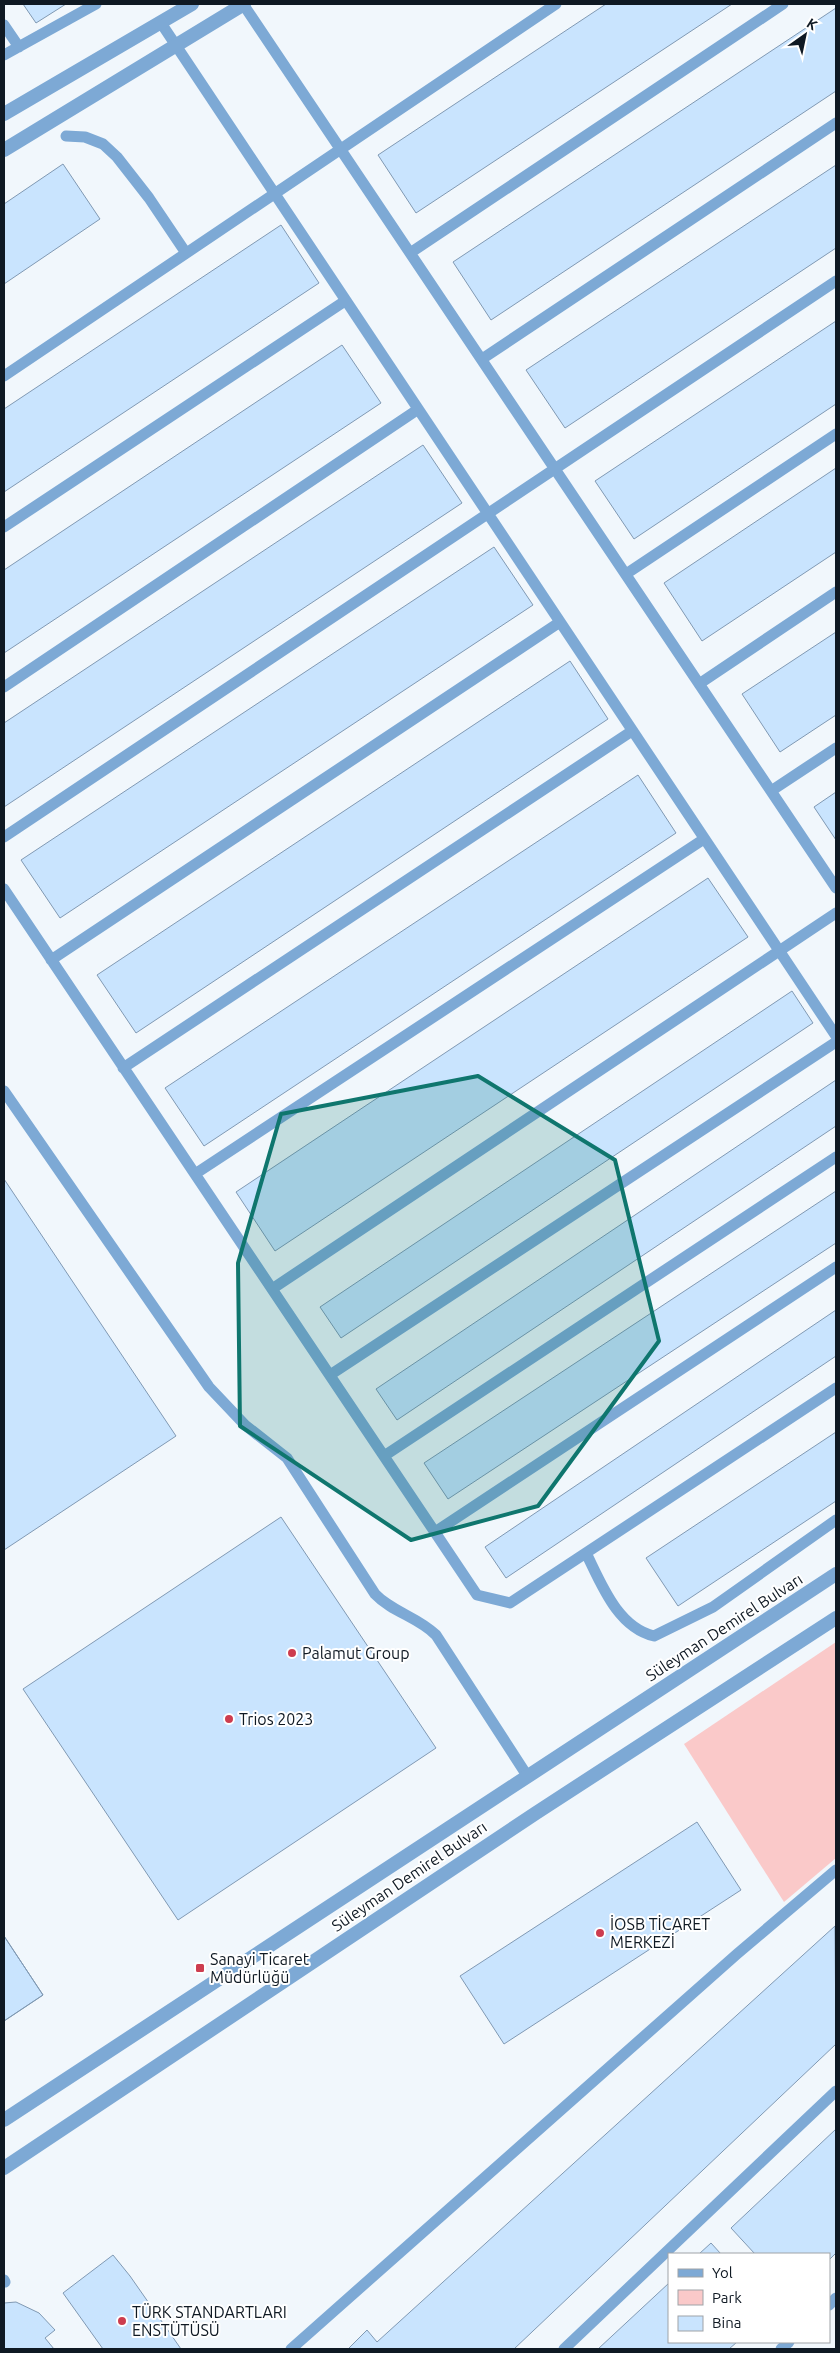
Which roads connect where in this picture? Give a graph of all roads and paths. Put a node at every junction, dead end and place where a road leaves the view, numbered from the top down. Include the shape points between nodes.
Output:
1 (96, 4) edge
2 (192, 4) edge
3 (243, 4) edge
4 (556, 4) edge
5 (783, 4) edge
6 (4, 24) edge
7 (161, 24) junction
8 (174, 46) junction
9 (19, 47) junction
10 (4, 55) edge
11 (4, 114) edge
12 (836, 122) edge
13 (66, 136) dead end
14 (340, 149) junction
15 (4, 150) edge
16 (274, 194) junction
17 (186, 253) junction
18 (410, 253) junction
19 (836, 281) edge
20 (345, 301) junction
21 (482, 359) junction
22 (4, 376) edge
23 (417, 410) junction
24 (836, 434) edge
25 (555, 469) junction
26 (487, 514) junction
27 (4, 527) edge
28 (626, 574) junction
29 (836, 592) edge
30 (560, 622) junction
31 (699, 684) junction
32 (4, 686) edge
33 (632, 731) junction
34 (836, 748) edge
35 (771, 791) junction
36 (4, 837) edge
37 (704, 838) junction
38 (836, 888) edge
39 (4, 890) edge
40 (836, 913) edge
41 (779, 951) junction
42 (51, 960) junction
43 (836, 1036) edge
44 (836, 1042) edge
45 (124, 1068) junction
46 (4, 1091) edge
47 (836, 1156) edge
48 (195, 1174) junction
49 (836, 1267) edge
50 (272, 1289) junction
51 (330, 1375) junction
52 (836, 1388) edge
53 (384, 1456) junction
54 (836, 1520) edge
55 (435, 1532) junction
56 (586, 1553) junction
57 (836, 1574) edge
58 (836, 1618) edge
59 (528, 1777) junction
60 (836, 1870) edge
61 (836, 2091) edge
62 (4, 2120) edge
63 (4, 2168) edge
64 (291, 2349) edge
65 (564, 2349) edge

1 - 9 lane
2 - 7 street
3 - 8 street
3 - 14 lane
4 - 14 lane
5 - 18 lane
6 - 9 lane
7 - 8 lane
7 - 11 street
8 - 15 street
8 - 16 lane
9 - 10 lane
12 - 21 lane
13 - 17 lane via 85,137 103,144 117,157
14 - 16 lane
14 - 18 lane
16 - 17 lane
16 - 20 lane
17 - 22 lane
18 - 21 lane
19 - 25 lane
20 - 23 lane
20 - 27 lane
21 - 25 lane
23 - 26 lane
23 - 32 lane
24 - 28 lane
25 - 26 lane
25 - 28 lane
26 - 30 lane
26 - 36 lane
28 - 31 lane
29 - 31 lane
30 - 33 lane
30 - 42 lane
31 - 35 lane
33 - 37 lane
33 - 45 lane
34 - 35 lane
35 - 38 lane
37 - 41 lane
37 - 48 lane
39 - 42 lane
40 - 41 lane
41 - 43 lane
41 - 50 lane
42 - 45 lane
44 - 51 lane
45 - 48 lane
46 - 59 lane via 209,1387 245,1425 287,1458 382,1602 421,1622 436,1635
47 - 53 lane
48 - 50 lane
49 - 55 lane
50 - 51 lane
51 - 53 lane
52 - 56 lane
53 - 55 lane
54 - 56 lane via 713,1607 654,1636 620,1615
55 - 56 lane via 477,1595 510,1603
57 - 59 street, Süleyman Demirel Bulvarı
58 - 63 street, Süleyman Demirel Bulvarı via 536,1813
59 - 62 street, Süleyman Demirel Bulvarı
60 - 64 lane
61 - 65 lane

